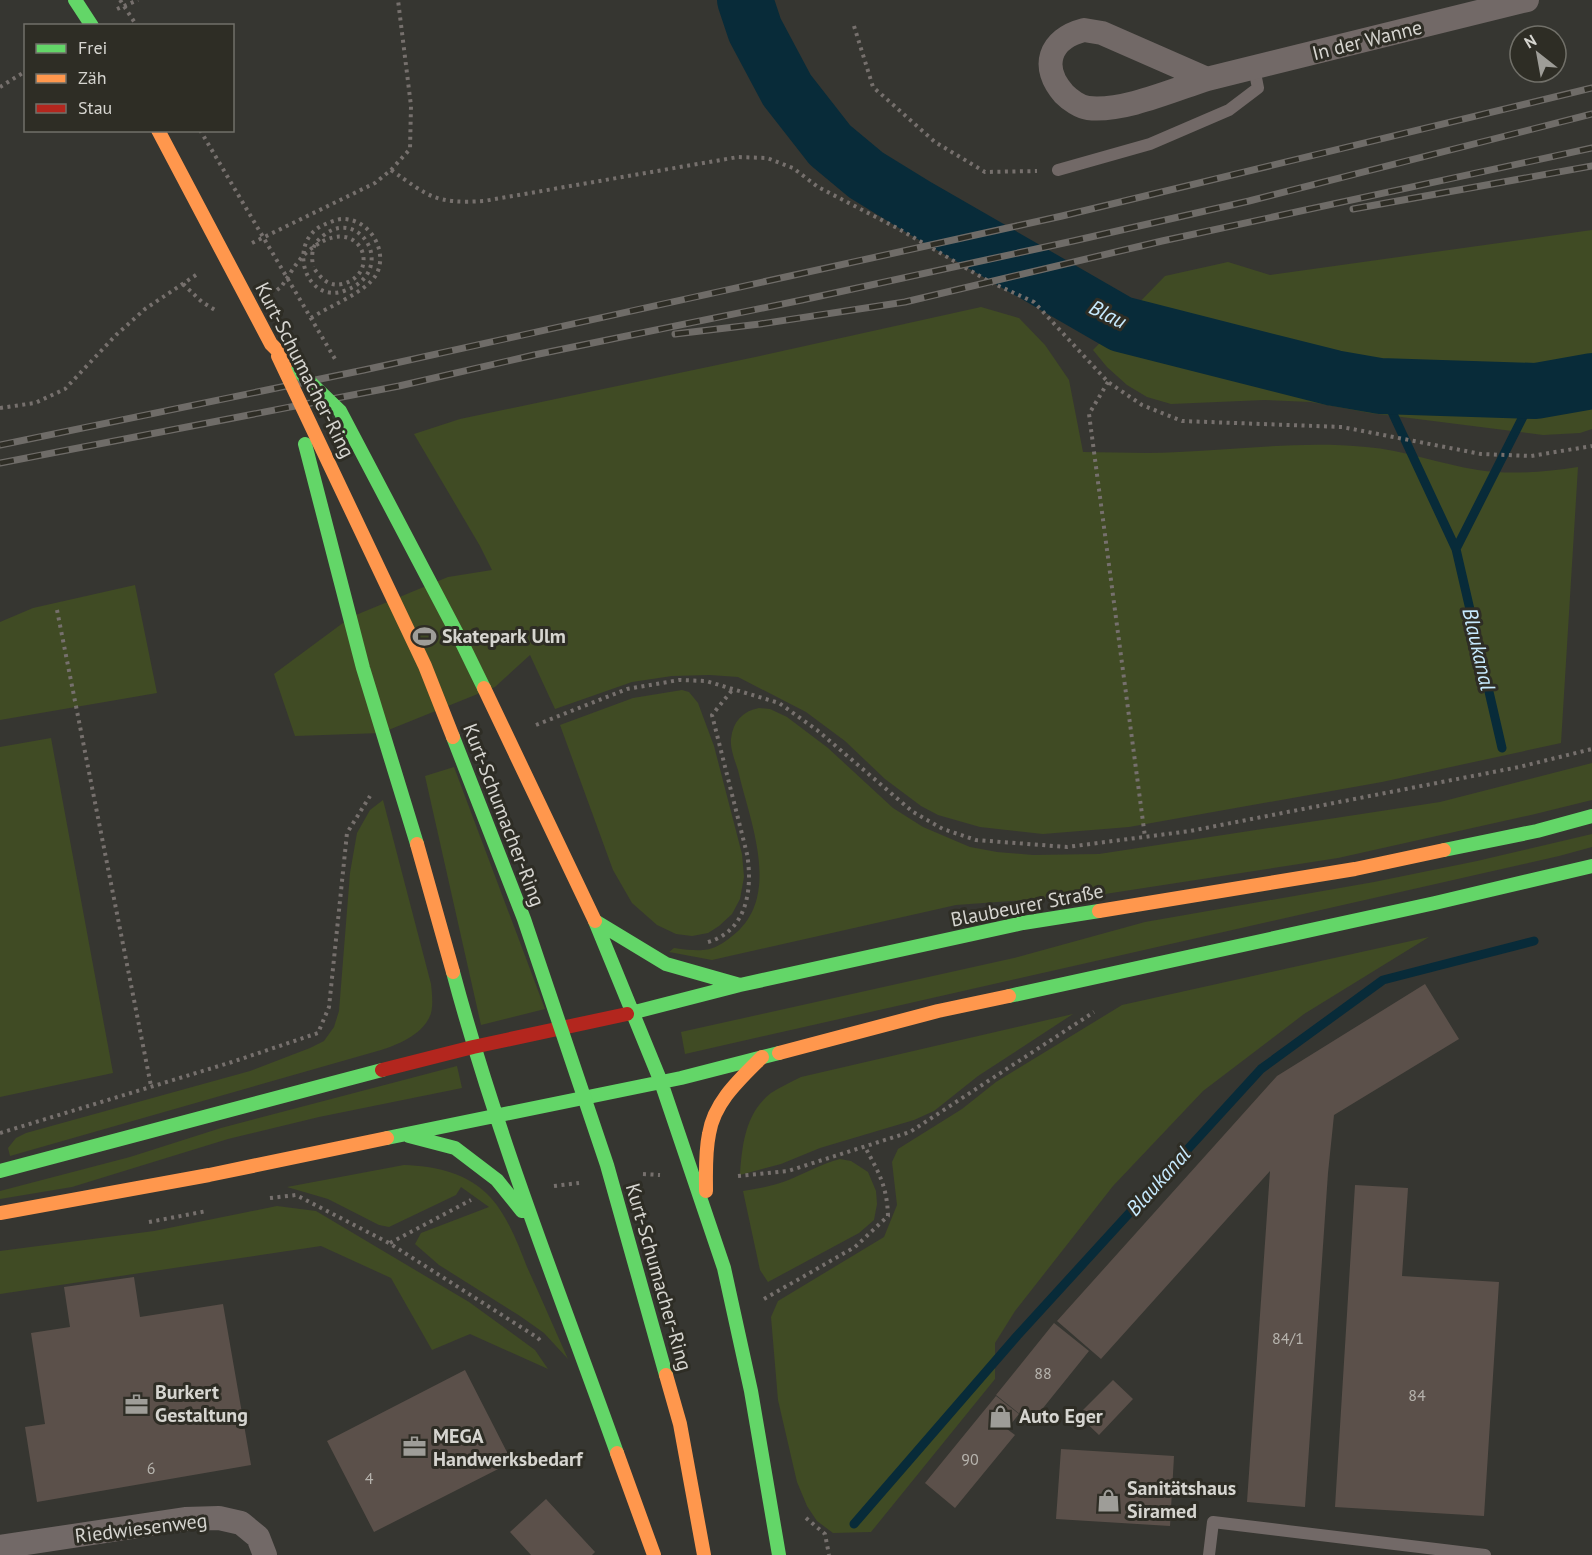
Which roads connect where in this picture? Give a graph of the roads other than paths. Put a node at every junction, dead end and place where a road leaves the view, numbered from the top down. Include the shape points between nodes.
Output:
1 (75, 0) edge
2 (1527, 0) edge
3 (91, 24) edge
4 (1254, 68) junction
5 (1208, 79) junction
6 (159, 132) edge
7 (1058, 170) road end
8 (275, 350) junction
9 (1592, 816) edge
10 (1592, 866) edge
11 (595, 921) junction
12 (740, 985) junction
13 (632, 1013) junction
14 (473, 1047) junction
15 (762, 1057) junction
16 (661, 1082) junction
17 (495, 1115) junction
18 (402, 1134) junction
19 (0, 1171) edge
20 (705, 1211) junction
21 (0, 1213) edge
22 (537, 1229) junction
23 (0, 1547) edge
24 (265, 1555) edge
25 (654, 1555) edge
26 (704, 1555) edge
27 (779, 1555) edge
28 (1209, 1555) edge
29 (1485, 1555) edge

1 - 3 main road
2 - 4 street, In der Wanne
4 - 5 street, In der Wanne
4 - 7 lane via 1258,88 1229,110 1150,144
5 - 5 street, In der Wanne via 1102,33 1084,30 1060,41 1051,57 1050,69 1056,85 1084,107 1108,109
6 - 8 main road, Kurt-Schumacher-Ring, bridge
8 - 11 main road, bridge via 340,411 462,644
8 - 14 main road, bridge
8 - 26 main road, Kurt-Schumacher-Ring, bridge via 425,666 524,919 607,1165 680,1424
9 - 12 main road, Blaubeurer Straße via 1355,868 1023,923
10 - 15 main road via 938,1011
11 - 12 main road via 666,963
11 - 13 main road
12 - 13 main road, Blaubeurer Straße
13 - 14 main road, Blaubeurer Straße
13 - 16 main road
14 - 17 main road
14 - 19 main road, Blaubeurer Straße
15 - 16 main road
15 - 20 main road via 732,1088 714,1115 707,1151
16 - 17 main road
16 - 20 main road
17 - 18 main road
17 - 22 main road
18 - 21 main road via 209,1175
18 - 22 main road via 455,1148 497,1180
20 - 27 main road via 724,1268 746,1368
22 - 25 main road
23 - 24 street, Riedwiesenweg via 185,1519 219,1518 241,1523 258,1538
28 - 29 lane via 1213,1522

